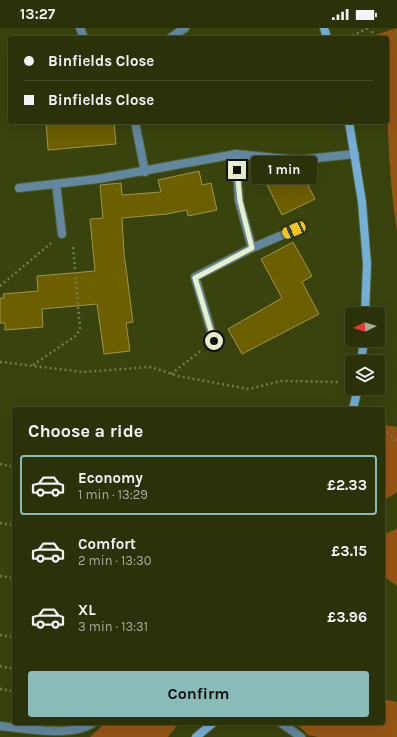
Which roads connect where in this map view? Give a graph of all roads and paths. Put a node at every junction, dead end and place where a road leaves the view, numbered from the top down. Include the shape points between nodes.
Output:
1 (185, 28) edge
2 (368, 28) edge
3 (173, 36) edge
4 (352, 36) edge
5 (135, 124) edge
6 (349, 124) edge
7 (236, 154) junction
8 (355, 154) junction
9 (145, 172) junction
10 (56, 184) junction
11 (19, 188) dead end
12 (294, 230) dead end
13 (62, 234) joint
14 (73, 241) dead end
15 (252, 248) junction
16 (0, 286) edge
17 (365, 307) edge
18 (214, 341) joint
19 (0, 362) edge
20 (32, 365) junction
21 (171, 374) junction
22 (340, 382) dead end
23 (356, 395) edge
24 (353, 407) edge
25 (385, 432) edge
26 (397, 441) edge
27 (0, 464) edge
28 (12, 466) edge
29 (0, 523) edge
30 (12, 525) edge
31 (0, 576) edge
32 (12, 578) edge
33 (0, 635) edge
34 (12, 637) edge
35 (0, 666) edge
36 (12, 669) edge
37 (0, 689) edge
38 (12, 691) edge
39 (91, 725) edge
40 (211, 725) edge
41 (284, 725) edge
42 (0, 726) edge
43 (196, 737) edge
44 (301, 737) edge

1 - 3 street
2 - 4 path
5 - 9 street
6 - 8 street
7 - 8 street via 297,160
7 - 9 street
7 - 15 street via 240,201
8 - 17 street via 367,264
9 - 10 street
10 - 11 street
10 - 13 street
12 - 15 street
13 - 16 path
14 - 20 path via 80,328 77,335
15 - 18 street via 195,278
18 - 21 path
19 - 20 path
20 - 21 path via 83,372 151,367
21 - 22 path via 249,389 281,381
23 - 24 street
25 - 26 path
27 - 28 path
29 - 30 path
31 - 32 path
33 - 34 path
35 - 36 path
37 - 38 path
39 - 42 street via 66,735
40 - 43 street
41 - 44 street

